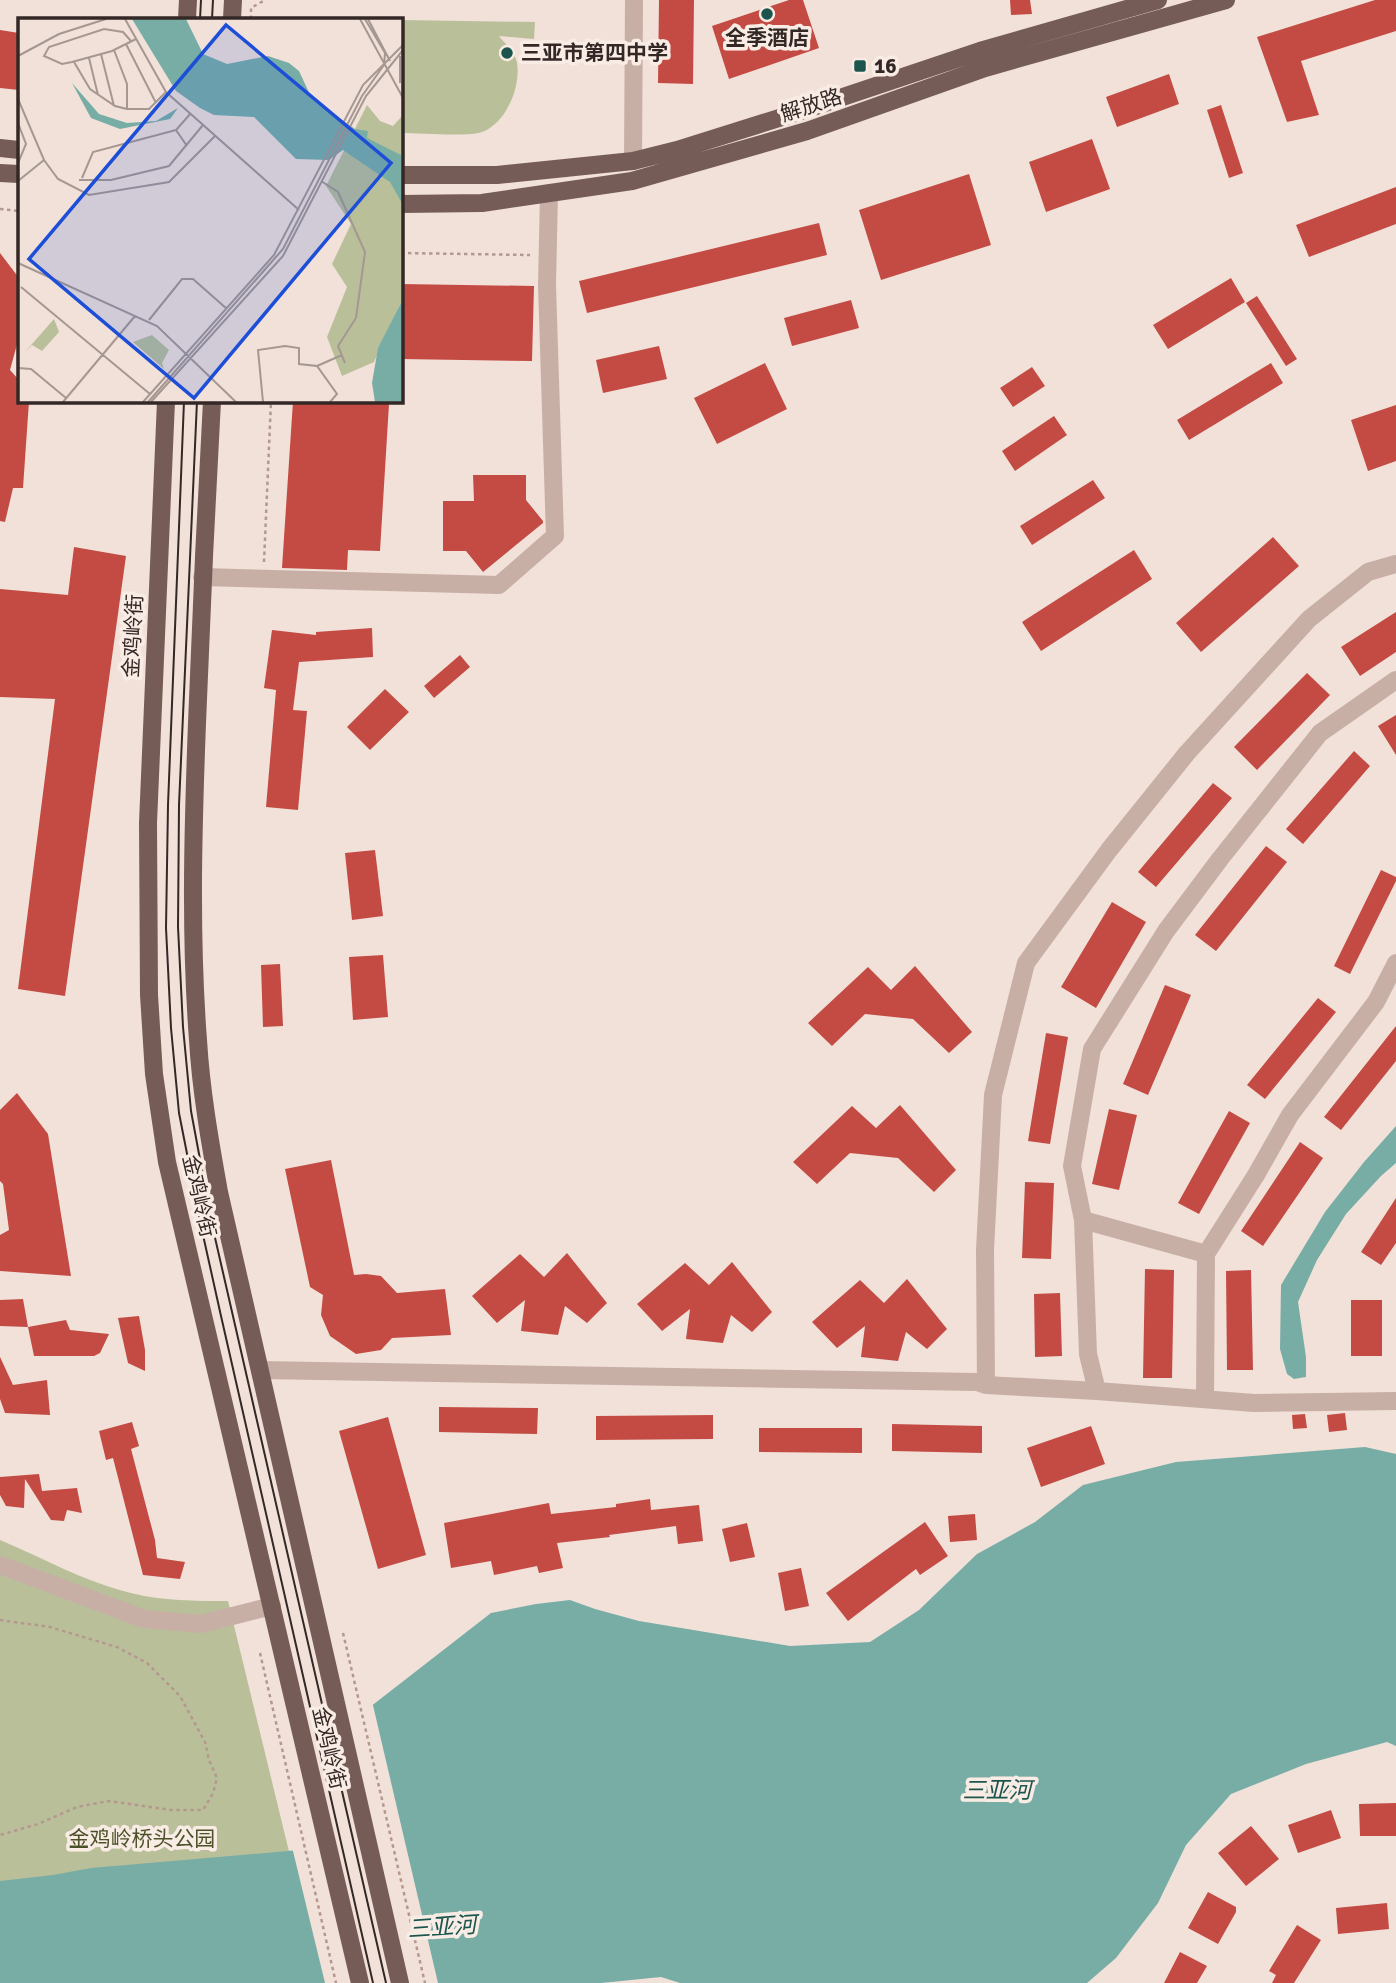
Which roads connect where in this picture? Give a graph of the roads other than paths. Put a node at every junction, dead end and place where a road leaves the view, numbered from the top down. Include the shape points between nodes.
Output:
1 (188, 0) edge
2 (233, 0) edge
3 (634, 0) edge
4 (1158, 0) edge
5 (1226, 0) edge
6 (187, 18) edge
7 (232, 18) edge
8 (0, 148) edge
9 (18, 150) edge
10 (633, 161) junction
11 (0, 173) edge
12 (18, 174) edge
13 (402, 175) edge
14 (550, 193) junction
15 (402, 204) edge
16 (166, 402) edge
17 (212, 402) edge
18 (1396, 564) edge
19 (202, 577) junction
20 (1396, 680) edge
21 (1396, 963) edge
22 (1083, 1220) junction
23 (1206, 1254) junction
24 (260, 1370) junction
25 (986, 1385) junction
26 (1097, 1391) junction
27 (1205, 1399) junction
28 (1396, 1401) edge
29 (0, 1565) edge
30 (272, 1606) junction
31 (360, 1983) edge
32 (400, 1983) edge

1 - 6 main road
2 - 7 main road
3 - 10 street
4 - 10 main road, 解放路
5 - 14 main road, 解放路 via 985,68 807,131 632,181
8 - 9 main road
10 - 13 main road, 解放路 via 497,175
11 - 12 main road
14 - 15 main road, 解放路 via 482,203
14 - 19 street via 547,285 555,536 499,585
16 - 30 main road, 金鸡岭街 via 148,822 154,1074 167,1162
17 - 19 main road, 金鸡岭街
18 - 25 street via 1368,572 1309,619 1187,753 1026,963 993,1096 985,1251
19 - 24 main road, 金鸡岭街 via 193,820 198,1041 219,1192
20 - 22 street via 1320,733 1166,931 1092,1049 1072,1166
21 - 23 street via 1376,1002 1290,1115
22 - 23 street
22 - 26 street via 1088,1354
23 - 27 street
24 - 25 street via 963,1381
24 - 32 main road, 金鸡岭街
25 - 26 street
26 - 27 street
27 - 28 street
29 - 30 street via 144,1619 201,1624
30 - 31 main road, 金鸡岭街

